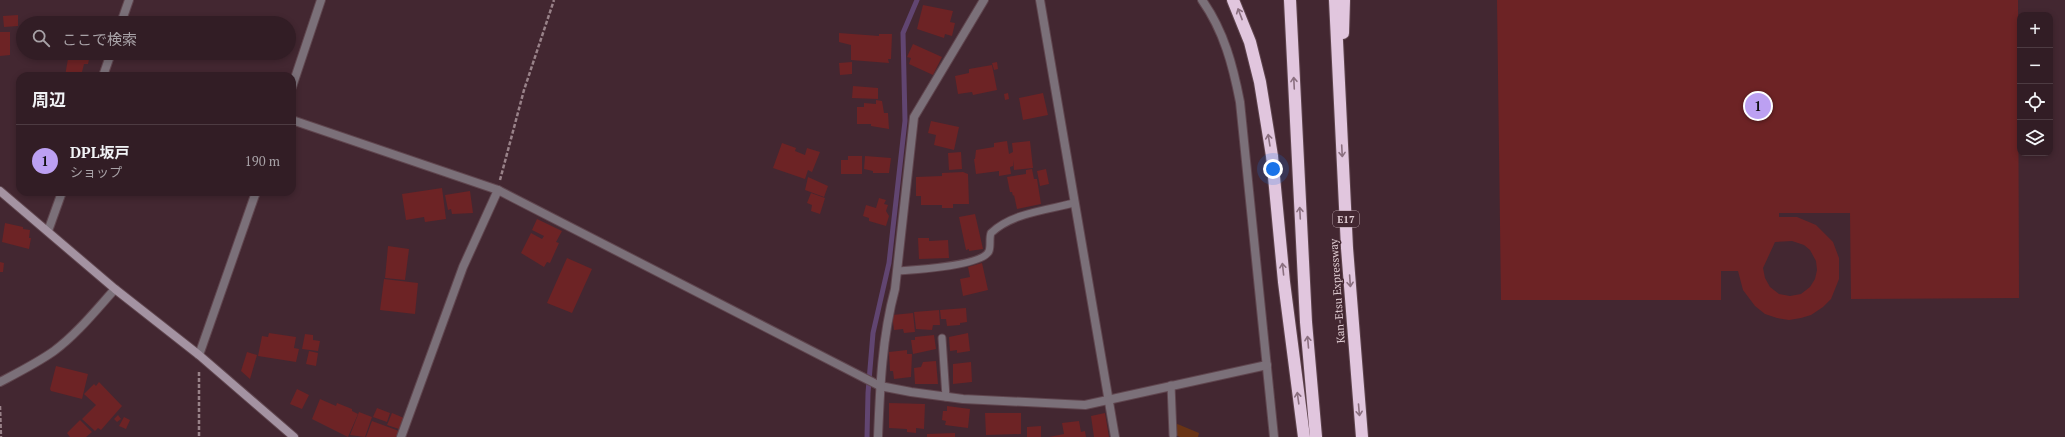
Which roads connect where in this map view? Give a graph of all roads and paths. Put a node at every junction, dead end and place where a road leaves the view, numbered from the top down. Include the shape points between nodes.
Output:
1 (129, 0) edge
2 (321, 0) edge
3 (554, 0) edge
4 (984, 0) edge
5 (1040, 0) edge
6 (1202, 0) edge
7 (1233, 0) edge
8 (1290, 0) edge
9 (1335, 0) edge
10 (1344, 0) edge
11 (123, 16) edge
12 (109, 60) edge
13 (104, 72) edge
14 (296, 76) edge
15 (296, 121) edge
16 (1341, 132) junction
17 (498, 190) junction
18 (0, 191) edge
19 (61, 196) edge
20 (255, 196) edge
21 (1074, 203) junction
22 (48, 231) junction
23 (897, 271) junction
24 (115, 288) junction
25 (942, 338) dead end
26 (199, 355) junction
27 (1267, 365) junction
28 (0, 382) edge
29 (877, 384) junction
30 (1171, 385) junction
31 (946, 396) junction
32 (1109, 400) junction
33 (0, 406) edge
34 (1172, 435) dead end
35 (1, 437) edge
36 (199, 437) edge
37 (294, 437) edge
38 (401, 437) edge
39 (878, 437) edge
40 (1115, 437) edge
41 (1274, 437) edge
42 (1304, 437) edge
43 (1316, 437) edge
44 (1362, 437) edge

1 - 11 street
2 - 14 street
3 - 17 path via 524,90
4 - 23 street via 914,117
5 - 21 street
6 - 27 street via 1226,43 1240,102
42 -> 7 highway via 1284,282 1272,156 1260,82 1250,42
43 -> 8 highway via 1306,322
9 - 16 highway, Kan-Etsu Expressway / E17
10 - 16 highway
12 - 13 street
15 - 17 street
16 -> 44 highway, Kan-Etsu Expressway / E17
17 - 29 street
17 - 38 street via 463,267
18 - 22 street
19 - 22 street
20 - 26 street
21 - 23 lane via 1014,219 999,226 991,233 989,251 984,257 944,268
21 - 32 street
22 - 24 street
23 - 29 street
24 - 26 street
24 - 28 street via 84,323 55,350
25 - 31 lane
26 - 36 path
26 - 37 street
27 - 30 street
27 - 41 street
29 - 31 street via 911,392
29 - 39 street
30 - 32 street
30 - 34 lane
31 - 32 street via 1069,405
32 - 40 street
33 - 35 path

